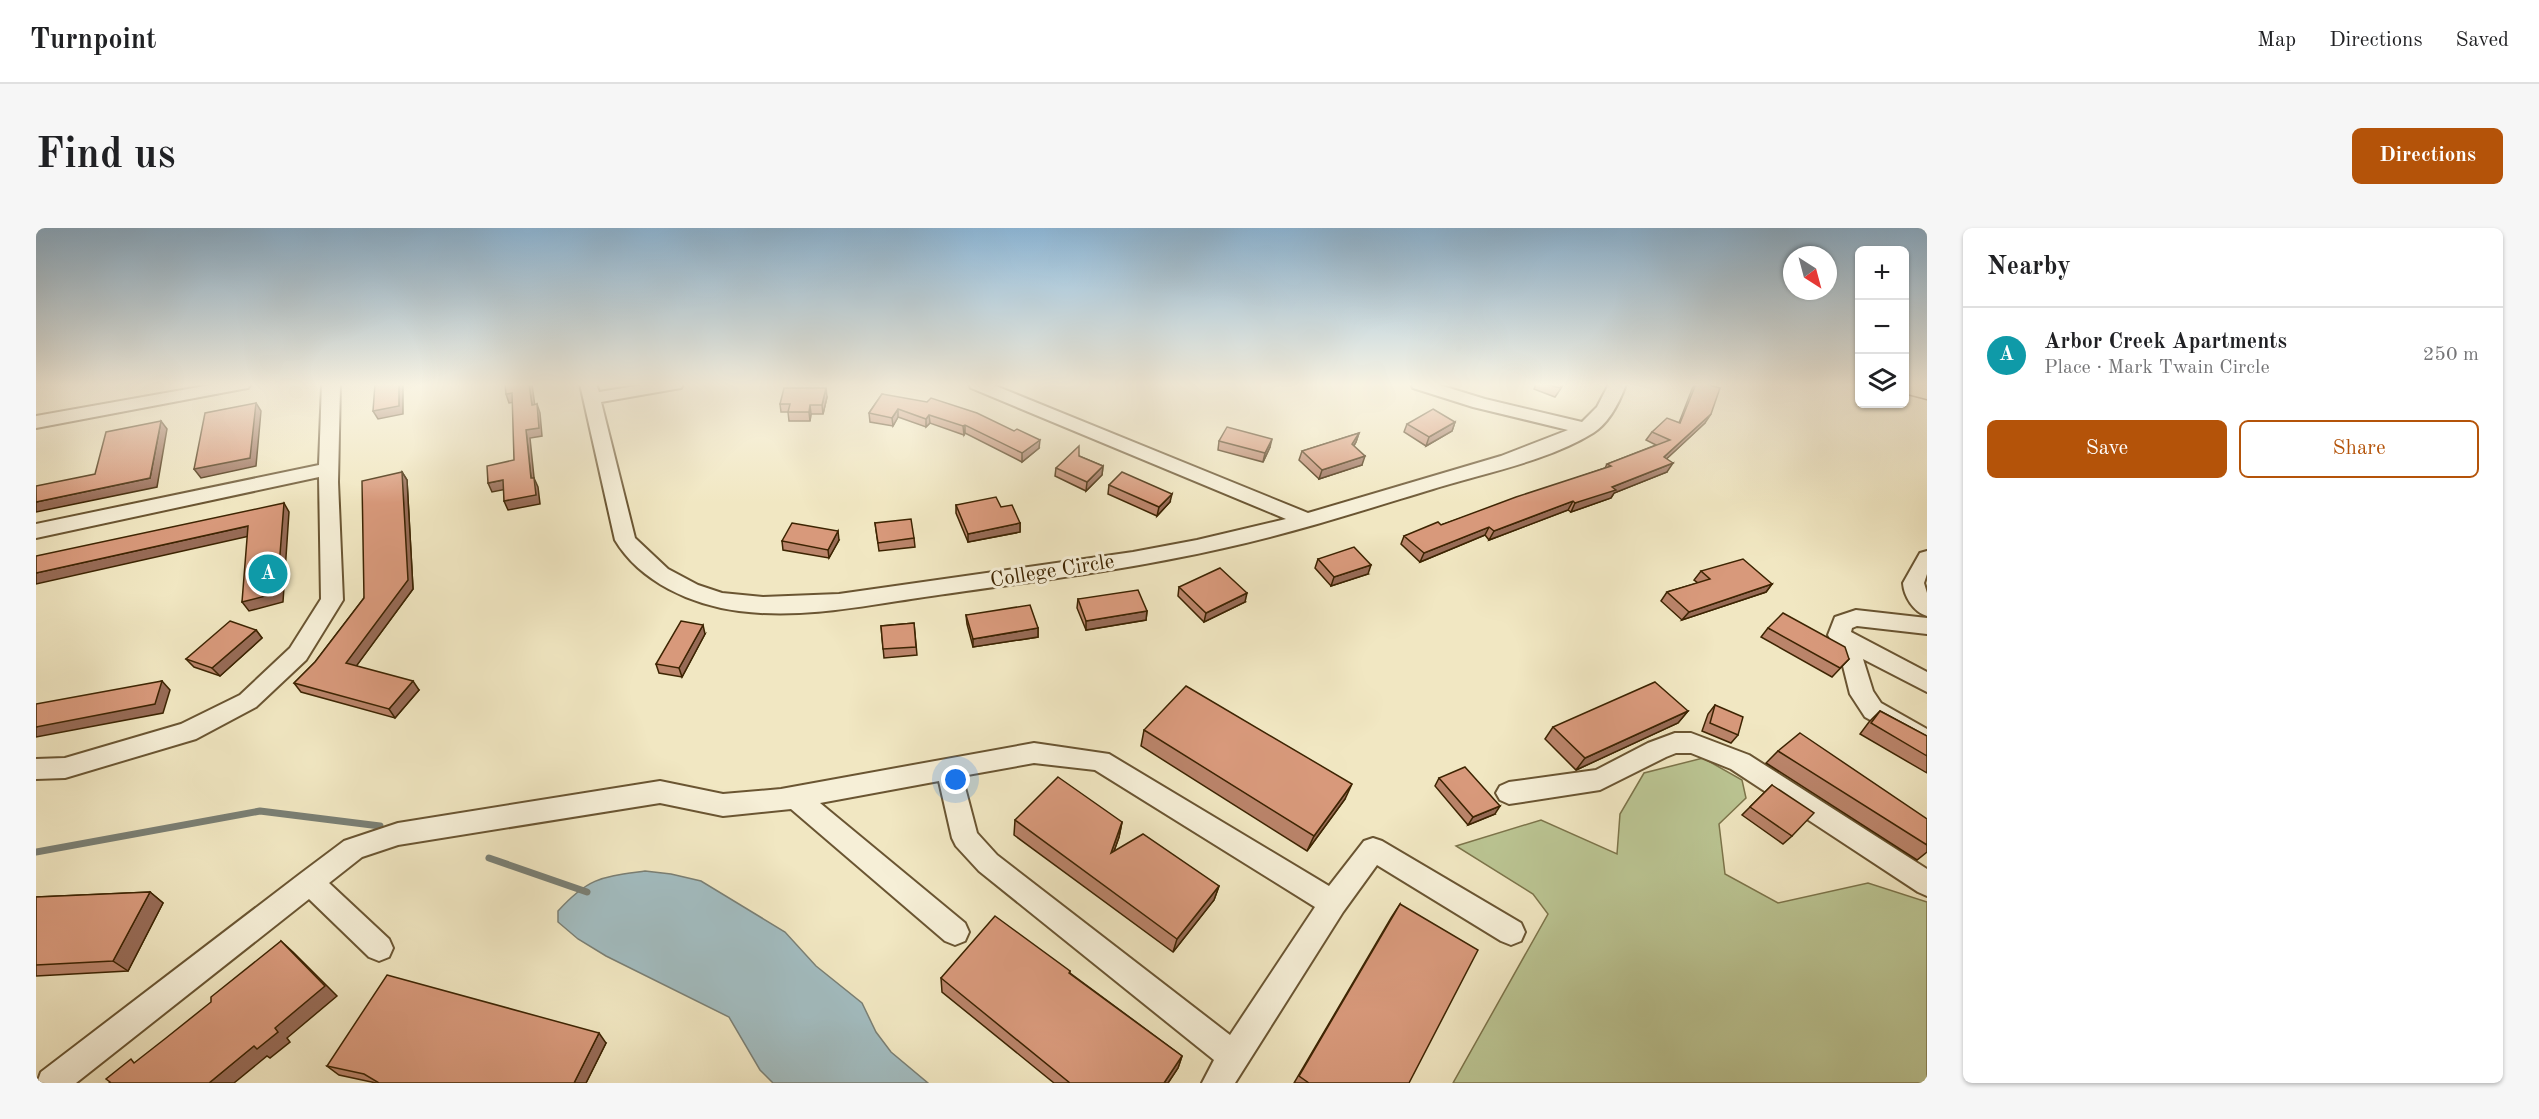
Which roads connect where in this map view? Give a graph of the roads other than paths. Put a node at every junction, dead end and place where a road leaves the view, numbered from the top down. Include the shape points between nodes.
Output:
1 (330, 424) edge
2 (597, 424) edge
3 (1073, 424) edge
4 (1565, 424) edge
5 (1591, 424) edge
6 (1586, 429) junction
7 (329, 476) junction
8 (1308, 521) junction
9 (36, 531) edge
10 (36, 546) edge
11 (1927, 558) edge
12 (1926, 622) edge
13 (1839, 635) junction
14 (1927, 683) edge
15 (1927, 741) edge
16 (36, 769) edge
17 (948, 769) junction
18 (1509, 793) dead end
19 (795, 797) junction
20 (309, 882) junction
21 (1927, 884) edge
22 (1333, 903) junction
23 (956, 932) dead end
24 (1510, 932) dead end
25 (379, 948) dead end
26 (1224, 1075) edge
27 (52, 1083) edge

1 - 7 street
2 - 8 street, College Circle via 625,540 635,554 672,581 735,603 802,604 1023,576 1197,547
3 - 8 street
4 - 6 street
5 - 6 street, College Circle
6 - 8 street, College Circle via 1496,464
7 - 9 street
7 - 10 street
7 - 16 street via 332,600 298,654 248,701 188,732 65,768
11 - 12 street via 1912,579
12 - 13 street via 1856,618 1843,623
13 - 14 street
13 - 15 street via 1873,710
17 - 19 street
17 - 22 street via 1034,753 1100,761
17 - 26 street via 965,838
18 - 21 street via 1600,780 1657,750 1675,743 1691,743 1740,762
19 - 20 street via 723,805 660,792 485,818 398,834 353,849
19 - 23 street
20 - 25 street
20 - 27 street
22 - 24 street via 1373,849
22 - 26 street

